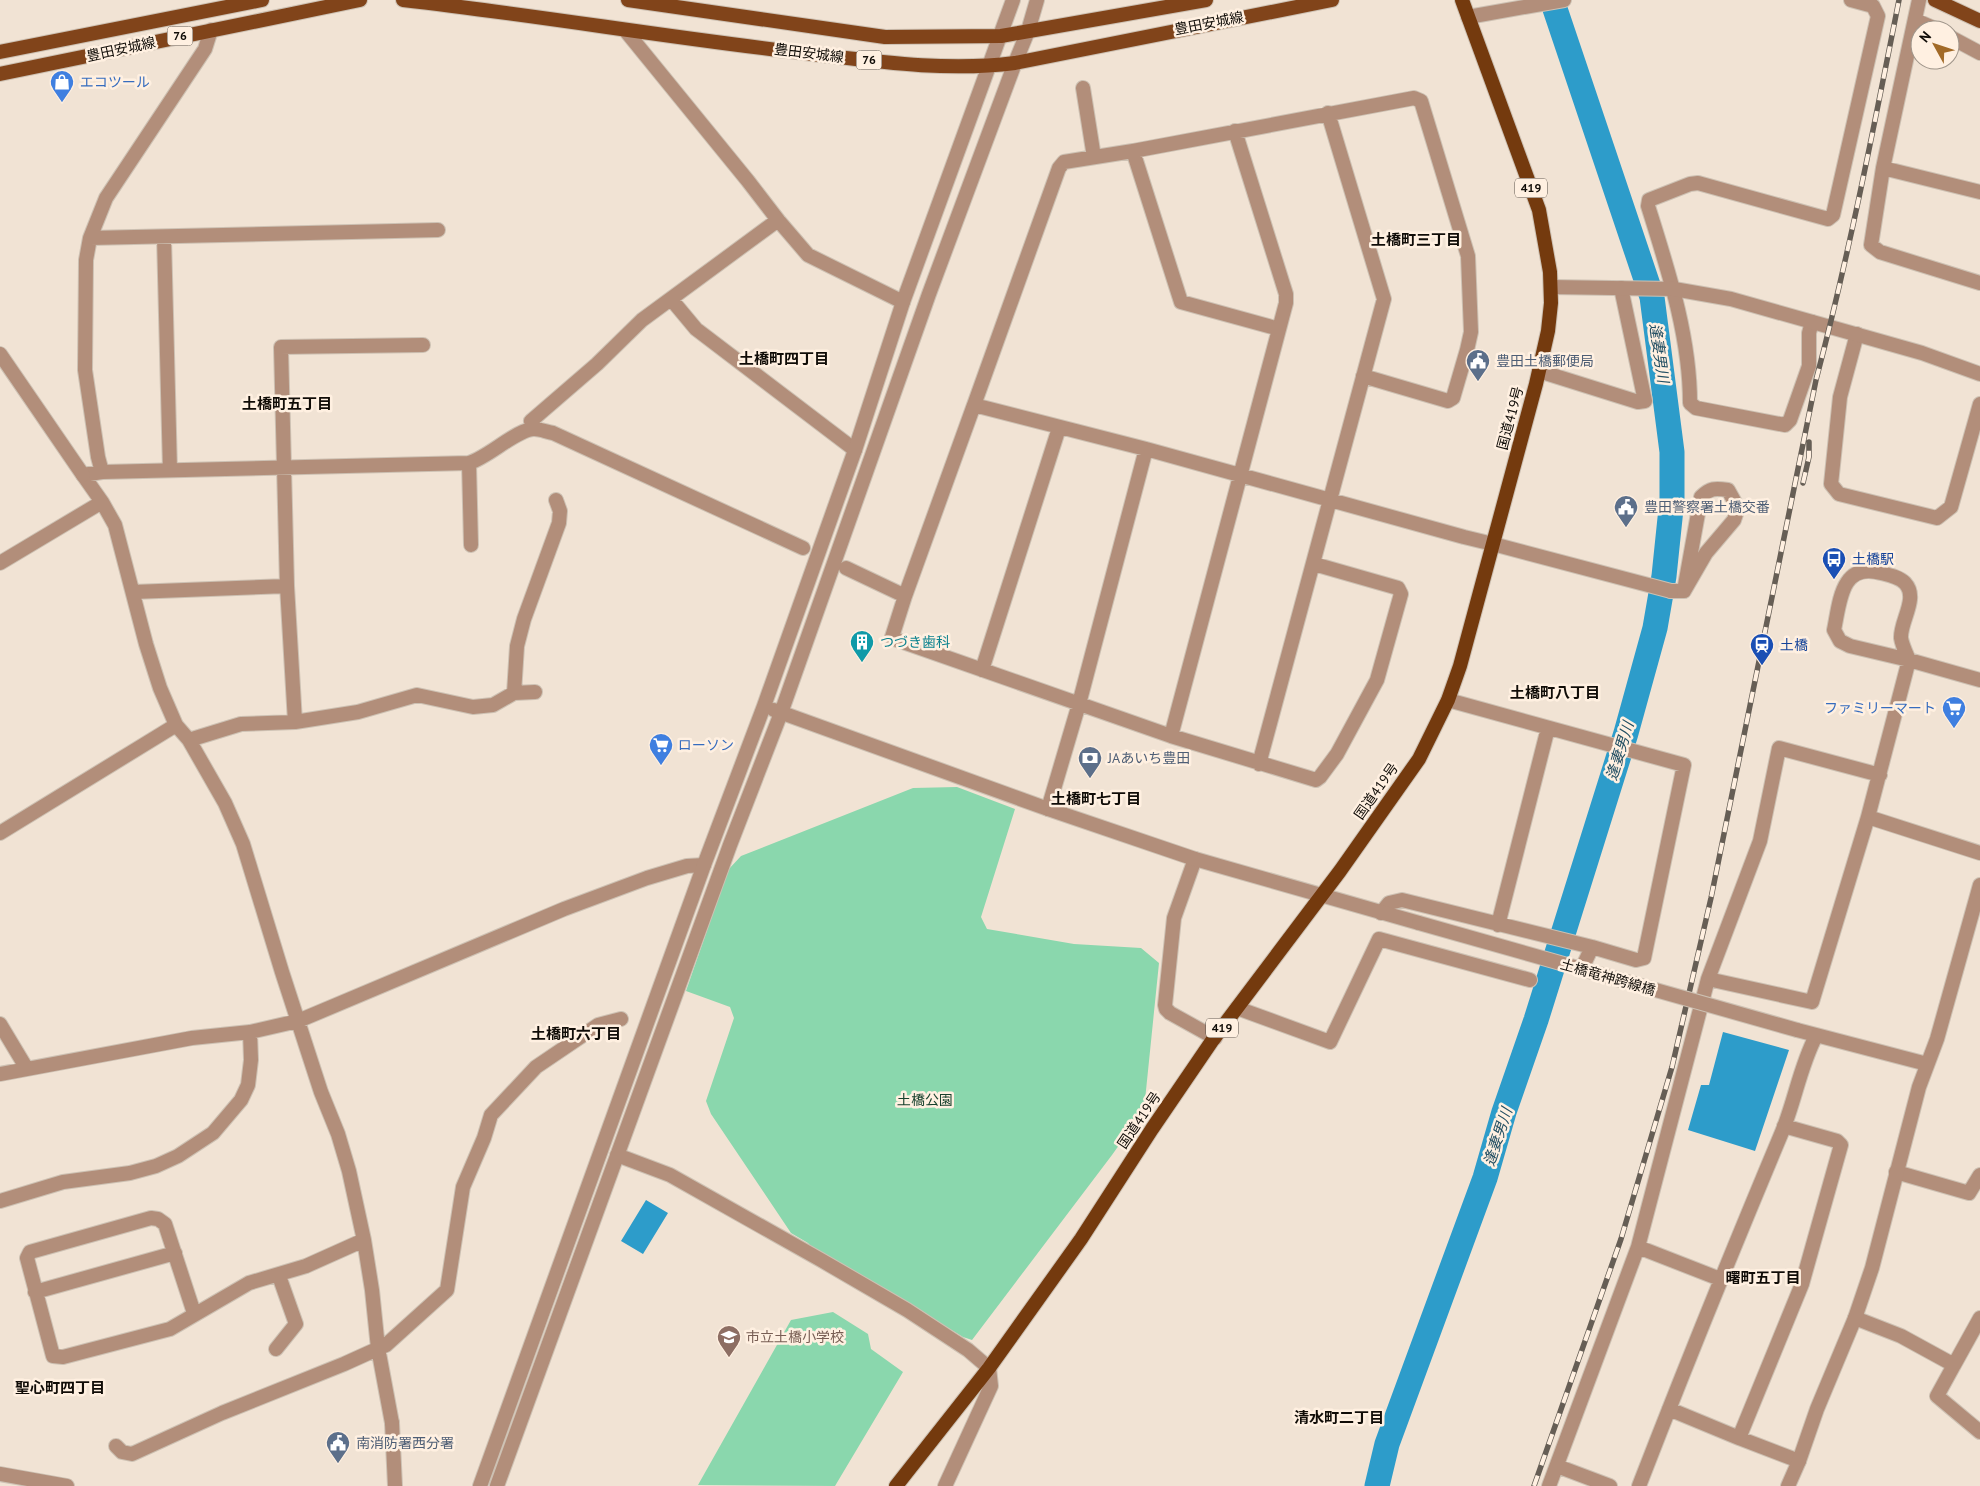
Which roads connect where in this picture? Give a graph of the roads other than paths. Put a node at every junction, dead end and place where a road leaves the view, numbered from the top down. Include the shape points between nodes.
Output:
1 (262, 0) edge
2 (360, 0) edge
3 (403, 0) edge
4 (628, 0) edge
5 (1013, 0) edge
6 (1037, 0) edge
7 (1206, 0) edge
8 (1332, 0) edge
9 (1462, 0) edge
10 (1564, 0) edge
11 (1851, 0) edge
12 (1919, 0) edge
13 (1935, 0) edge
14 (1468, 17) junction
15 (1915, 20) edge
16 (1980, 21) edge
17 (211, 30) junction
18 (625, 30) junction
19 (1028, 31) junction
20 (1000, 36) junction
21 (1960, 42) edge
22 (1910, 43) edge
23 (0, 52) edge
24 (1980, 53) edge
25 (1015, 63) junction
26 (989, 66) junction
27 (0, 74) edge
28 (1083, 88) dead end
29 (1328, 113) junction
30 (1235, 131) junction
31 (1133, 151) junction
32 (1094, 157) junction
33 (1883, 168) junction
34 (1980, 192) edge
35 (778, 220) junction
36 (438, 230) dead end
37 (164, 236) junction
38 (90, 238) junction
39 (1980, 283) edge
40 (1551, 287) junction
41 (1624, 288) junction
42 (1674, 289) junction
43 (670, 299) junction
44 (903, 302) junction
45 (1812, 322) junction
46 (1279, 329) junction
47 (1857, 334) junction
48 (423, 344) dead end
49 (0, 354) edge
50 (1539, 371) junction
51 (1980, 374) edge
52 (1363, 376) junction
53 (1980, 404) edge
54 (974, 405) junction
55 (1060, 428) junction
56 (535, 429) junction
57 (1146, 449) junction
58 (855, 450) junction
59 (469, 463) junction
60 (285, 469) junction
61 (170, 470) junction
62 (102, 472) junction
63 (1239, 474) junction
64 (83, 475) junction
65 (1330, 499) junction
66 (556, 500) dead end
67 (102, 502) junction
68 (1493, 544) junction
69 (471, 545) dead end
70 (803, 548) dead end
71 (0, 563) edge
72 (1314, 564) junction
73 (846, 568) dead end
74 (287, 586) junction
75 (1678, 591) junction
76 (134, 592) junction
77 (905, 596) junction
78 (1901, 638) junction
79 (1874, 652) junction
80 (1909, 660) junction
81 (982, 670) junction
82 (1980, 680) edge
83 (535, 692) dead end
84 (514, 694) junction
85 (1448, 700) junction
86 (1079, 704) junction
87 (764, 706) junction
88 (781, 713) junction
89 (295, 722) junction
90 (176, 725) junction
91 (1548, 728) junction
92 (1171, 736) junction
93 (189, 740) junction
94 (1259, 764) junction
95 (1880, 775) junction
96 (1048, 809) junction
97 (1868, 817) junction
98 (0, 833) edge
99 (1980, 852) edge
100 (1195, 859) junction
101 (704, 865) junction
102 (1980, 885) edge
103 (1320, 895) junction
104 (1381, 913) junction
105 (1498, 924) junction
106 (1588, 946) junction
107 (1584, 964) dead end
108 (1708, 979) junction
109 (1530, 980) dead end
110 (1237, 1008) junction
111 (621, 1019) dead end
112 (298, 1021) junction
113 (0, 1024) edge
114 (250, 1032) junction
115 (1816, 1036) junction
116 (1214, 1038) junction
117 (1927, 1064) junction
118 (27, 1069) junction
119 (0, 1074) edge
120 (1784, 1126) junction
121 (617, 1155) junction
122 (1896, 1172) junction
123 (1980, 1175) edge
124 (0, 1201) edge
125 (364, 1240) junction
126 (1638, 1247) junction
127 (175, 1253) junction
128 (279, 1276) junction
129 (1720, 1279) junction
130 (36, 1292) junction
131 (194, 1313) junction
132 (1855, 1318) junction
133 (1980, 1318) edge
134 (378, 1348) junction
135 (276, 1349) dead end
136 (1954, 1365) junction
137 (989, 1368) junction
138 (1669, 1409) junction
139 (1980, 1432) edge
140 (1740, 1438) junction
141 (116, 1446) dead end
142 (1799, 1461) junction
143 (1557, 1466) junction
144 (0, 1474) edge
145 (67, 1486) edge
146 (395, 1486) edge
147 (480, 1486) edge
148 (497, 1486) edge
149 (896, 1486) edge
150 (944, 1486) edge
151 (1549, 1486) edge
152 (1610, 1486) edge
153 (1639, 1486) edge
154 (1788, 1486) edge

1 - 23 main road, 豊田安城線 / 76
2 - 17 main road, 豊田安城線 / 76
3 - 18 main road, 豊田安城線 / 76
4 - 20 main road, 豊田安城線 / 76 via 885,37
5 - 20 street
6 - 19 street
7 - 19 main road, 豊田安城線 / 76
8 - 25 main road, 豊田安城線 / 76
9 - 14 highway, 国道419号 / 419
10 - 14 street
11 - 42 street via 1873,6 1878,16 1833,215 1828,219 1698,183 1649,200 1648,206
12 - 15 street
13 - 16 main road
14 - 40 highway, 国道419号 / 419 via 1539,210
17 - 27 main road, 豊田安城線 / 76
17 - 38 street via 205,49 106,198
18 - 26 main road, 豊田安城線 / 76 via 894,63
18 - 35 street
19 - 20 main road, 豊田安城線 / 76
19 - 25 street
20 - 26 street
21 - 24 street
22 - 33 street
25 - 26 main road, 豊田安城線 / 76
25 - 88 street via 929,294
26 - 44 street
28 - 32 street
29 - 30 street
29 - 52 street via 1384,299
29 - 52 street via 1414,98 1421,100 1468,256 1471,332 1453,398 1448,401
30 - 31 street
30 - 46 street via 1286,294
31 - 32 street
31 - 46 street via 1181,302
32 - 54 street via 1064,162 1059,168
33 - 34 street
33 - 39 street via 1871,245 1880,252
35 - 43 street
35 - 44 street via 808,255
36 - 37 street
37 - 38 street
37 - 61 street
38 - 62 street via 86,260 85,370
40 - 41 street
40 - 50 highway, 国道419号 / 419 via 1548,331
41 - 42 street
41 - 50 street via 1645,402
42 - 45 street via 1731,299
42 - 45 street via 1690,378 1690,403 1696,408 1788,423 1809,366
43 - 56 street via 541,411 531,421
43 - 58 street via 696,329
44 - 58 street
45 - 47 street
46 - 63 street
47 - 51 street
47 - 53 street via 1840,397 1831,484 1839,494 1937,518 1951,507
48 - 60 street via 281,347
49 - 64 street
50 - 68 highway, 国道419号 / 419
52 - 65 street
54 - 55 street
54 - 77 street
55 - 57 street
55 - 81 street
56 - 59 street via 524,431
56 - 70 street via 554,433
57 - 63 street
57 - 86 street
58 - 87 street
59 - 60 street
59 - 69 street
60 - 61 street
60 - 74 street
61 - 62 street
62 - 64 street
63 - 65 street
63 - 92 street
64 - 67 street
65 - 68 street
65 - 72 street
66 - 84 street via 559,522 524,619 517,646
67 - 71 street
67 - 76 street via 114,525
68 - 75 street
68 - 85 highway, 国道419号 / 419
72 - 94 street
72 - 94 street via 1398,588 1401,594 1377,680 1352,728 1320,777 1316,780
73 - 77 street
74 - 76 street
74 - 89 street
75 - 75 street via 1701,497 1708,489 1728,490 1738,508 1734,520
76 - 90 street via 154,671
77 - 81 street via 892,637
78 - 79 street
78 - 79 street via 1910,590 1894,576 1868,570 1856,573 1842,591 1834,630 1840,640 1850,646
78 - 80 street
79 - 80 street
80 - 82 street
80 - 95 street
81 - 86 street
83 - 84 street
84 - 89 street via 493,704 473,707 417,695 358,712
85 - 91 street
85 - 103 highway, 国道419号 / 419 via 1418,759
86 - 92 street
86 - 96 street
87 - 88 street, 土橋竜神跨線橋
87 - 101 street
88 - 96 street, 土橋竜神跨線橋
88 - 121 street
89 - 93 street via 241,724
90 - 93 street
90 - 98 street
91 - 105 street
91 - 106 street via 1684,765 1644,958 1636,960
92 - 94 street
93 - 112 street via 225,803 243,844
95 - 97 street
95 - 108 street via 1779,748 1760,841
96 - 100 street, 土橋竜神跨線橋
97 - 99 street
97 - 108 street via 1812,1002
100 - 103 street, 土橋竜神跨線橋
100 - 116 street via 1174,918 1165,1005 1170,1013
101 - 112 street via 687,866 647,878 564,909
101 - 147 street
102 - 117 street
103 - 104 street, 土橋竜神跨線橋
103 - 110 highway, 国道419号 / 419
104 - 105 street via 1390,903 1402,900
104 - 115 street, 土橋竜神跨線橋, bridge
105 - 106 street
106 - 107 street
108 - 126 street
109 - 110 street via 1379,939 1330,1042
110 - 116 highway, 国道419号 / 419
111 - 134 street via 598,1025 536,1067 491,1115 463,1187 447,1290 386,1345
112 - 114 street
112 - 125 street via 349,1171
113 - 118 street
114 - 118 street via 192,1038
114 - 124 street via 252,1060 248,1085 241,1100 206,1137 178,1156 130,1173 63,1182
115 - 117 street, 土橋竜神跨線橋
115 - 120 street
116 - 137 highway, 国道419号 / 419 via 1081,1239
117 - 122 street
118 - 119 street
120 - 129 street
120 - 140 street via 1841,1144 1800,1290
121 - 137 street via 670,1175 821,1260 907,1310 968,1350
121 - 148 street
122 - 123 street via 1964,1193 1969,1193
122 - 132 street via 1872,1268
125 - 128 street
125 - 134 street
126 - 129 street
126 - 143 street
127 - 130 street
127 - 130 street via 166,1224 158,1218 151,1218 30,1252 27,1258
127 - 131 street
128 - 131 street via 249,1283
128 - 135 street via 296,1324
129 - 138 street
130 - 131 street via 53,1356 63,1357 170,1329
132 - 136 street via 1902,1336
132 - 142 street
133 - 136 street
134 - 141 street via 132,1454 122,1452
134 - 146 street via 392,1423
136 - 139 street via 1937,1396
137 - 149 highway, 国道419号 / 419
137 - 150 street via 991,1386
138 - 140 street
138 - 153 street
140 - 142 street
142 - 154 street
143 - 151 street
143 - 152 street
144 - 145 street

